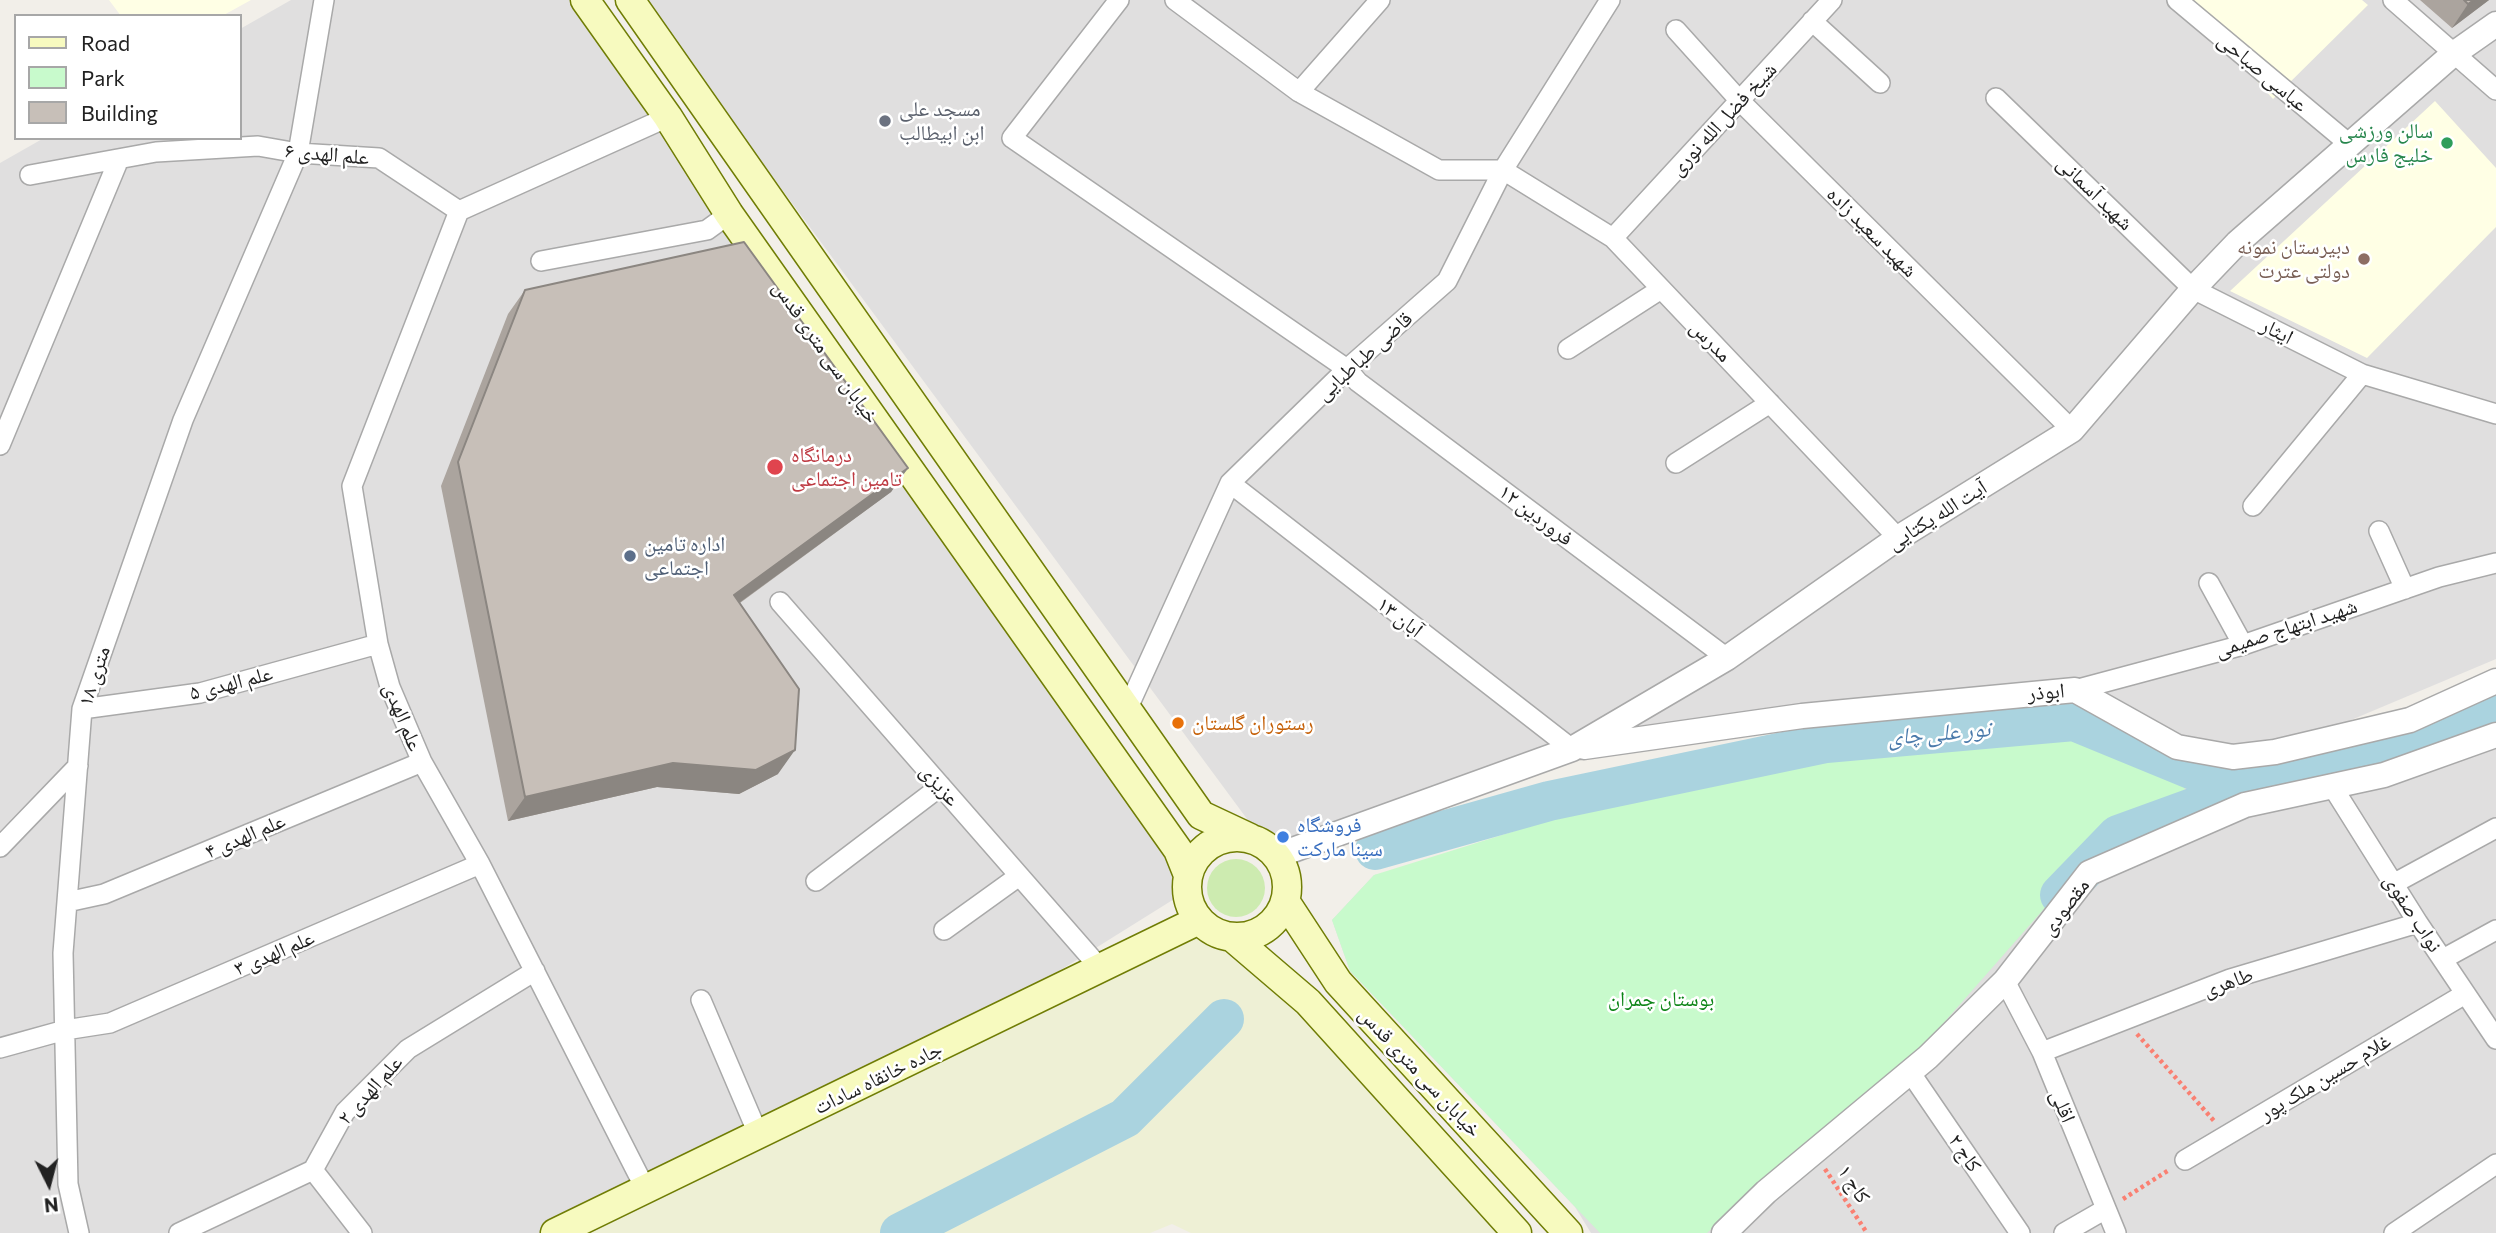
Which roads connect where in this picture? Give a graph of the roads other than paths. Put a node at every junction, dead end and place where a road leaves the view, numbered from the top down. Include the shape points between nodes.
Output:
1 (324, 0) edge
2 (585, 0) edge
3 (630, 0) edge
4 (1119, 0) edge
5 (1175, 0) edge
6 (1380, 0) edge
7 (1610, 0) edge
8 (1832, 0) edge
9 (2177, 0) edge
10 (2393, 0) edge
11 (1812, 22) junction
12 (2496, 24) edge
13 (1676, 30) dead end
14 (2452, 55) junction
15 (1880, 83) dead end
16 (2496, 90) edge
17 (1300, 92) junction
18 (1996, 98) dead end
19 (1740, 101) junction
20 (668, 117) junction
21 (2348, 143) junction
22 (298, 153) junction
23 (119, 159) junction
24 (1503, 170) junction
25 (30, 175) dead end
26 (459, 211) junction
27 (729, 215) junction
28 (1613, 238) junction
29 (541, 261) dead end
30 (821, 276) junction
31 (1661, 289) junction
32 (2193, 289) junction
33 (787, 298) junction
34 (1567, 349) dead end
35 (1347, 369) junction
36 (2362, 374) junction
37 (1770, 403) junction
38 (2496, 414) edge
39 (2072, 430) junction
40 (0, 445) edge
41 (1676, 463) dead end
42 (1230, 483) junction
43 (2253, 506) dead end
44 (2379, 530) dead end
45 (1898, 538) junction
46 (2496, 563) edge
47 (2209, 583) dead end
48 (2404, 589) junction
49 (780, 603) dead end
50 (378, 644) junction
51 (2243, 645) junction
52 (1727, 658) junction
53 (2496, 681) edge
54 (2075, 690) junction
55 (82, 709) junction
56 (1126, 712) junction
57 (2496, 735) edge
58 (1572, 749) junction
59 (422, 762) junction
60 (78, 766) junction
61 (941, 786) junction
62 (2332, 786) junction
63 (2496, 828) edge
64 (1250, 838) junction
65 (0, 846) edge
66 (1276, 856) junction
67 (480, 864) junction
68 (1188, 875) junction
69 (1019, 876) junction
70 (816, 881) dead end
71 (2393, 884) junction
72 (1285, 901) junction
73 (67, 902) junction
74 (1199, 920) junction
75 (2418, 923) junction
76 (944, 930) dead end
77 (2496, 930) edge
78 (1232, 937) junction
79 (2443, 959) junction
80 (1100, 968) junction
81 (535, 971) junction
82 (2005, 981) junction
83 (2465, 994) junction
84 (701, 1000) dead end
85 (65, 1030) junction
86 (2496, 1039) edge
87 (0, 1048) edge
88 (2042, 1052) junction
89 (1910, 1072) junction
90 (760, 1136) junction
91 (2185, 1160) road end
92 (2496, 1164) edge
93 (313, 1170) junction
94 (646, 1190) junction
95 (2104, 1210) junction
96 (1735, 1229) edge
97 (79, 1233) edge
98 (179, 1233) edge
99 (362, 1233) edge
100 (555, 1233) edge
101 (1517, 1233) edge
102 (1568, 1233) edge
103 (2020, 1233) edge
104 (2064, 1233) edge
105 (2116, 1233) edge
106 (2394, 1233) edge

1 - 22 street, ۱۸ متری
2 - 20 main road, خیابان سی متری قدس
3 - 30 main road, خیابان سی متری قدس
4 - 35 street, ۱۲ فروردین via 1012,138
5 - 17 street
6 - 17 street
7 - 24 street, قاضی طباطبایی
8 - 11 street, شیخ فضل الله نوری
9 - 21 street, عباسی صباحی
10 - 14 street
11 - 15 street
11 - 19 street, شیخ فضل الله نوری
12 - 14 street, آیت الله یکتایی
13 - 19 street, شهید سعید زاده
14 - 16 street
14 - 21 street, آیت الله یکتایی
17 - 24 street via 1440,170
18 - 32 street, شهید آسمانی
19 - 28 street, شیخ فضل الله نوری
19 - 39 street, شهید سعید زاده
20 - 26 street
20 - 27 main road, خیابان سی متری قدس
21 - 32 street, آیت الله یکتایی
22 - 23 street, علم الهدی ۶ via 258,146 156,152
22 - 26 street, علم الهدی ۶ via 379,158
22 - 55 street, ۱۸ متری via 183,420
23 - 25 street, علم الهدی ۶
23 - 40 street
24 - 28 street, مدرس
24 - 35 street, قاضی طباطبایی via 1447,281
26 - 50 street, علم الهدی via 352,486
27 - 29 street via 707,230
27 - 33 main road, خیابان سی متری قدس
28 - 31 street, مدرس
30 - 33 main road
30 - 56 main road, خیابان سی متری قدس
31 - 34 street
31 - 37 street, مدرس
32 - 36 street, ایثار
32 - 39 street, آیت الله یکتایی
33 - 68 main road, خیابان سی متری قدس via 1178,850
35 - 42 street, قاضی طباطبایی
35 - 52 street, ۱۲ فروردین via 1358,382
36 - 38 street, ایثار
36 - 43 street
37 - 41 street
37 - 45 street, مدرس
39 - 45 street, آیت الله یکتایی
42 - 56 street, قاضی طباطبایی
42 - 58 street, ۱۳ آبان
44 - 48 street
45 - 52 street, آیت الله یکتایی
46 - 48 street, شهید ابتهاج صمیمی
47 - 51 street
48 - 51 street, شهید ابتهاج صمیمی
49 - 61 street, عزیزی
50 - 55 street, علم الهدی ۵ via 200,693
50 - 59 street, علم الهدی via 390,687
51 - 54 street, شهید ابتهاج صمیمی
52 - 58 street, آیت الله یکتایی
53 - 54 street, ابوذر via 2410,720 2275,752 2233,757 2177,747
54 - 58 street, ابوذر via 1802,716
55 - 60 street, ۱۸ متری
56 - 64 main road, خیابان سی متری قدس via 1201,815
57 - 62 street, مقصودی via 2384,775
58 - 66 street, آیت الله یکتایی
59 - 67 street, علم الهدی
59 - 73 street, علم الهدی ۴ via 104,894
60 - 65 street
60 - 73 street, ۱۸ متری
61 - 69 street, عزیزی
61 - 70 street
62 - 71 street, نواب صفوی
62 - 82 street, مقصودی via 2245,805 2089,873
63 - 71 street
64 - 66 main road
64 - 68 main road via 1218,840 1194,861
66 - 72 main road via 1287,885
67 - 81 street, علم الهدی
67 - 85 street, علم الهدی ۳ via 110,1023
68 - 74 main road via 1187,897
69 - 76 street
69 - 80 street, عزیزی
71 - 75 street, نواب صفوی
72 - 78 main road via 1271,924 1253,934
72 - 102 main road, خیابان سی متری قدس via 1338,982
73 - 85 street, ۱۸ متری
74 - 78 main road
74 - 80 main road, جاده خانقاه سادات
75 - 79 street, نواب صفوی
75 - 88 street, طاهری via 2230,979
77 - 79 street
78 - 101 main road, خیابان سی متری قدس via 1308,1002
79 - 83 street, نواب صفوی
80 - 90 main road, جاده خانقاه سادات
81 - 93 street, علم الهدی ۲ via 408,1049 345,1112
81 - 94 street, علم الهدی
82 - 88 street, اقلی
82 - 89 street, مقصودی
83 - 86 street, نواب صفوی
83 - 91 street, غلام حسین ملک پور
84 - 90 street
85 - 87 street, علم الهدی ۳
85 - 97 street, ۱۸ متری via 68,1184
88 - 95 street, اقلی
89 - 96 street, مقصودی via 1814,1152
89 - 103 street, کاج ۲
90 - 94 main road, جاده خانقاه سادات
92 - 106 street
93 - 98 street
93 - 99 street
94 - 100 main road, جاده خانقاه سادات
95 - 104 street
95 - 105 street, اقلی

